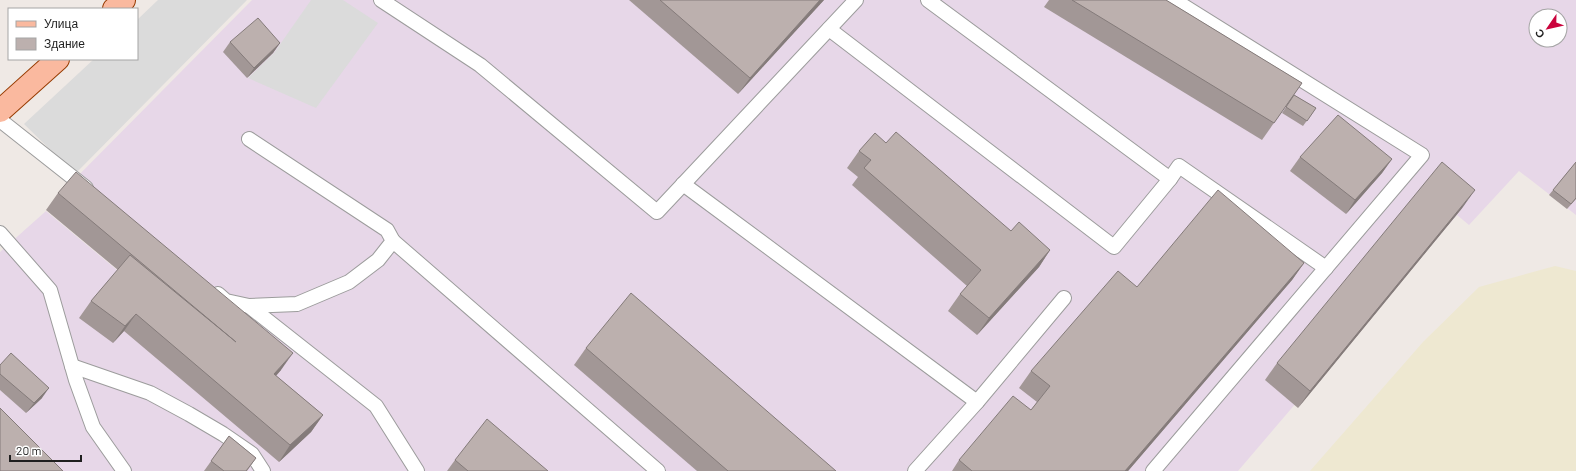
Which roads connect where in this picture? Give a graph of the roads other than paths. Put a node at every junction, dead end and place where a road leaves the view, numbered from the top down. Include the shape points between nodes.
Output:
1 (124, 0) edge
2 (381, 0) edge
3 (856, 0) edge
4 (928, 0) edge
5 (1174, 0) edge
6 (115, 8) edge
7 (829, 29) junction
8 (57, 60) edge
9 (0, 111) edge
10 (0, 120) edge
11 (249, 139) dead end
12 (1170, 179) junction
13 (683, 184) junction
14 (98, 198) edge
15 (0, 233) edge
16 (393, 241) junction
17 (1326, 268) junction
18 (208, 286) edge
19 (1064, 298) dead end
20 (249, 306) junction
21 (72, 366) junction
22 (977, 402) junction
23 (124, 471) edge
24 (262, 471) edge
25 (417, 471) edge
26 (658, 471) edge
27 (915, 471) edge
28 (1153, 471) edge

1 - 6 main road
2 - 13 lane via 480,65 657,212
3 - 7 lane
4 - 12 lane
5 - 17 lane via 1422,155
7 - 12 lane via 1114,247
7 - 13 lane
8 - 9 main road
10 - 14 lane
11 - 16 lane via 387,230
12 - 17 lane via 1179,166
13 - 22 lane
15 - 21 lane via 50,290
16 - 20 lane via 378,260 349,282 297,304
16 - 26 lane
17 - 28 lane
18 - 20 lane via 226,300
19 - 22 lane
20 - 25 lane via 376,406
21 - 23 lane via 93,427
21 - 24 lane via 150,394 189,414 252,454
22 - 27 lane

